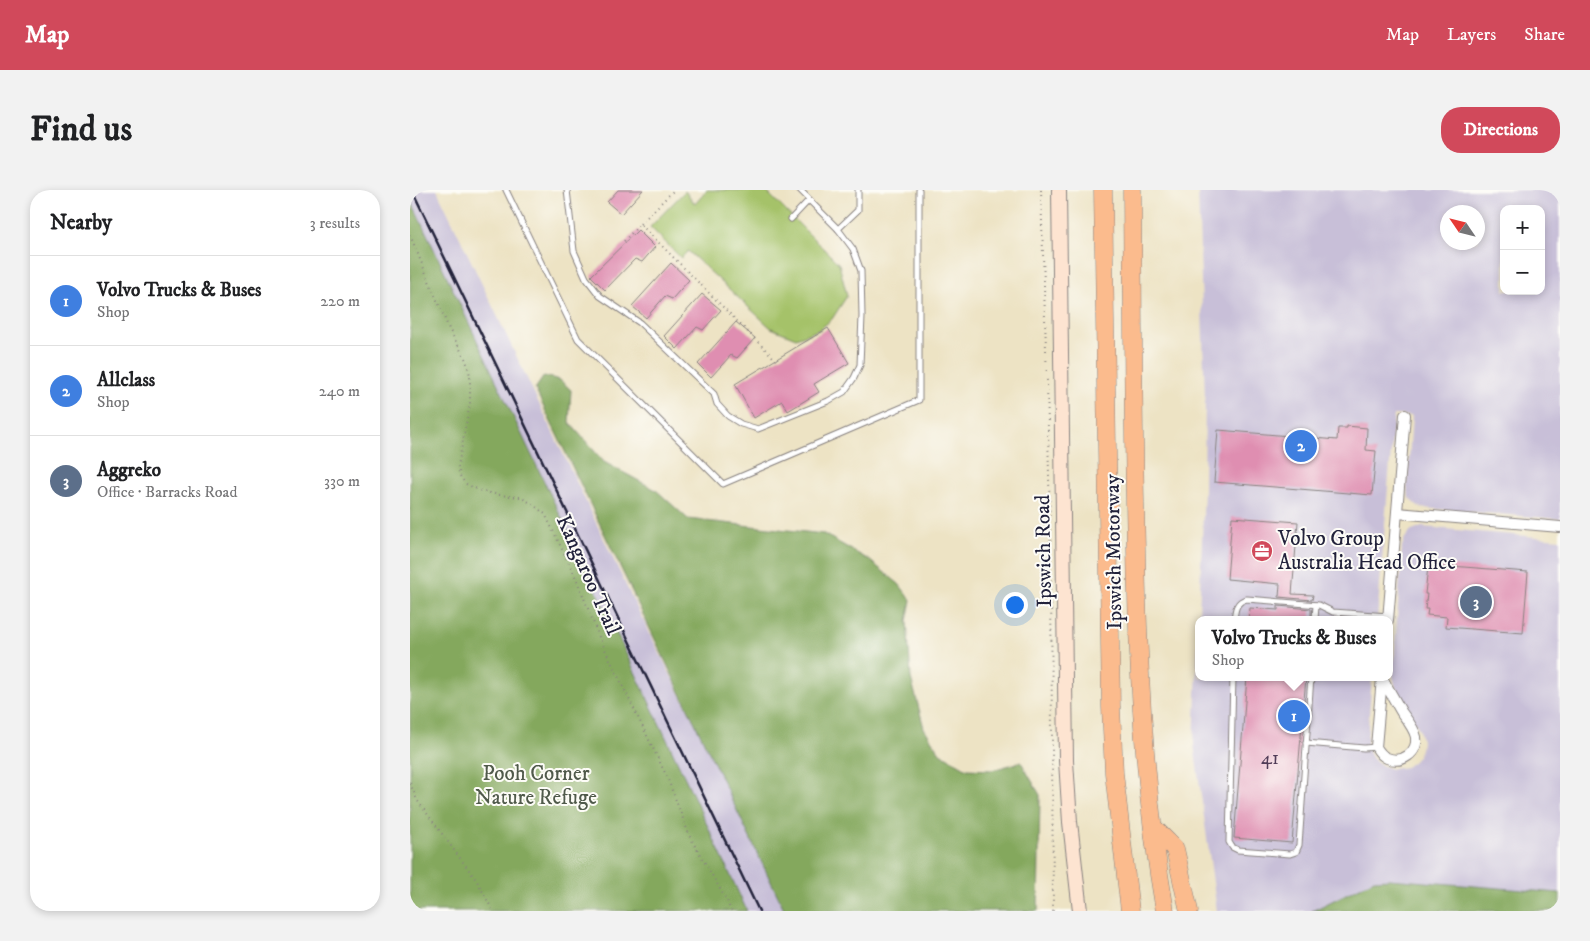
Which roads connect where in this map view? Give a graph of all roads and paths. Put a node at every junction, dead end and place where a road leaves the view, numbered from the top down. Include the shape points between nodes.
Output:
1 (506, 190) edge
2 (567, 190) edge
3 (674, 190) edge
4 (800, 190) edge
5 (858, 190) edge
6 (919, 190) edge
7 (1041, 190) edge
8 (1059, 190) edge
9 (1103, 190) edge
10 (1132, 190) edge
11 (811, 201) junction
12 (791, 219) dead end
13 (640, 224) junction
14 (838, 229) junction
15 (410, 235) edge
16 (624, 241) dead end
17 (776, 360) dead end
18 (1405, 415) dead end
19 (1397, 513) junction
20 (1560, 527) edge
21 (1316, 605) junction
22 (1235, 616) edge
23 (1315, 616) edge
24 (1369, 616) edge
25 (1388, 616) edge
26 (1233, 681) edge
27 (1311, 681) edge
28 (1382, 681) edge
29 (1384, 681) edge
30 (1306, 743) junction
31 (1376, 747) junction
32 (410, 783) edge
33 (1153, 827) junction
34 (493, 911) edge
35 (730, 911) edge
36 (1053, 911) edge
37 (1080, 911) edge
38 (1130, 911) edge
39 (1165, 911) edge
40 (1189, 911) edge

1 - 6 lane via 578,339 723,484 920,400
2 - 14 lane via 574,251 586,278 600,296 640,323 714,394 717,404 728,416 758,429 844,392 860,365 861,271 853,249
3 - 13 path
4 - 11 lane
5 - 14 lane via 858,210
7 - 36 path via 1050,553
8 - 37 street, Ipswich Road via 1066,762
9 - 38 highway, Ipswich Motorway via 1111,707 1115,782
10 - 33 highway, Ipswich Motorway via 1138,643
11 - 12 lane
11 - 14 lane
13 - 16 path
13 - 17 path
15 - 35 path, Kangaroo Trail via 470,375 470,404 458,466 460,476 466,484 481,491 520,497 545,514 577,580 599,637 667,777 690,837 727,900
18 - 19 street
19 - 20 street
19 - 25 street
21 - 22 lane via 1245,599 1236,608
21 - 23 lane
21 - 24 lane via 1332,612
26 - 30 lane via 1229,840 1233,848 1290,854 1298,850
27 - 30 lane
28 - 31 street
29 - 31 street via 1411,726 1416,737 1415,749 1398,760 1388,759
30 - 31 lane
32 - 34 path via 417,800 477,881
33 - 39 highway, Ipswich Motorway
33 - 40 highway via 1174,848

